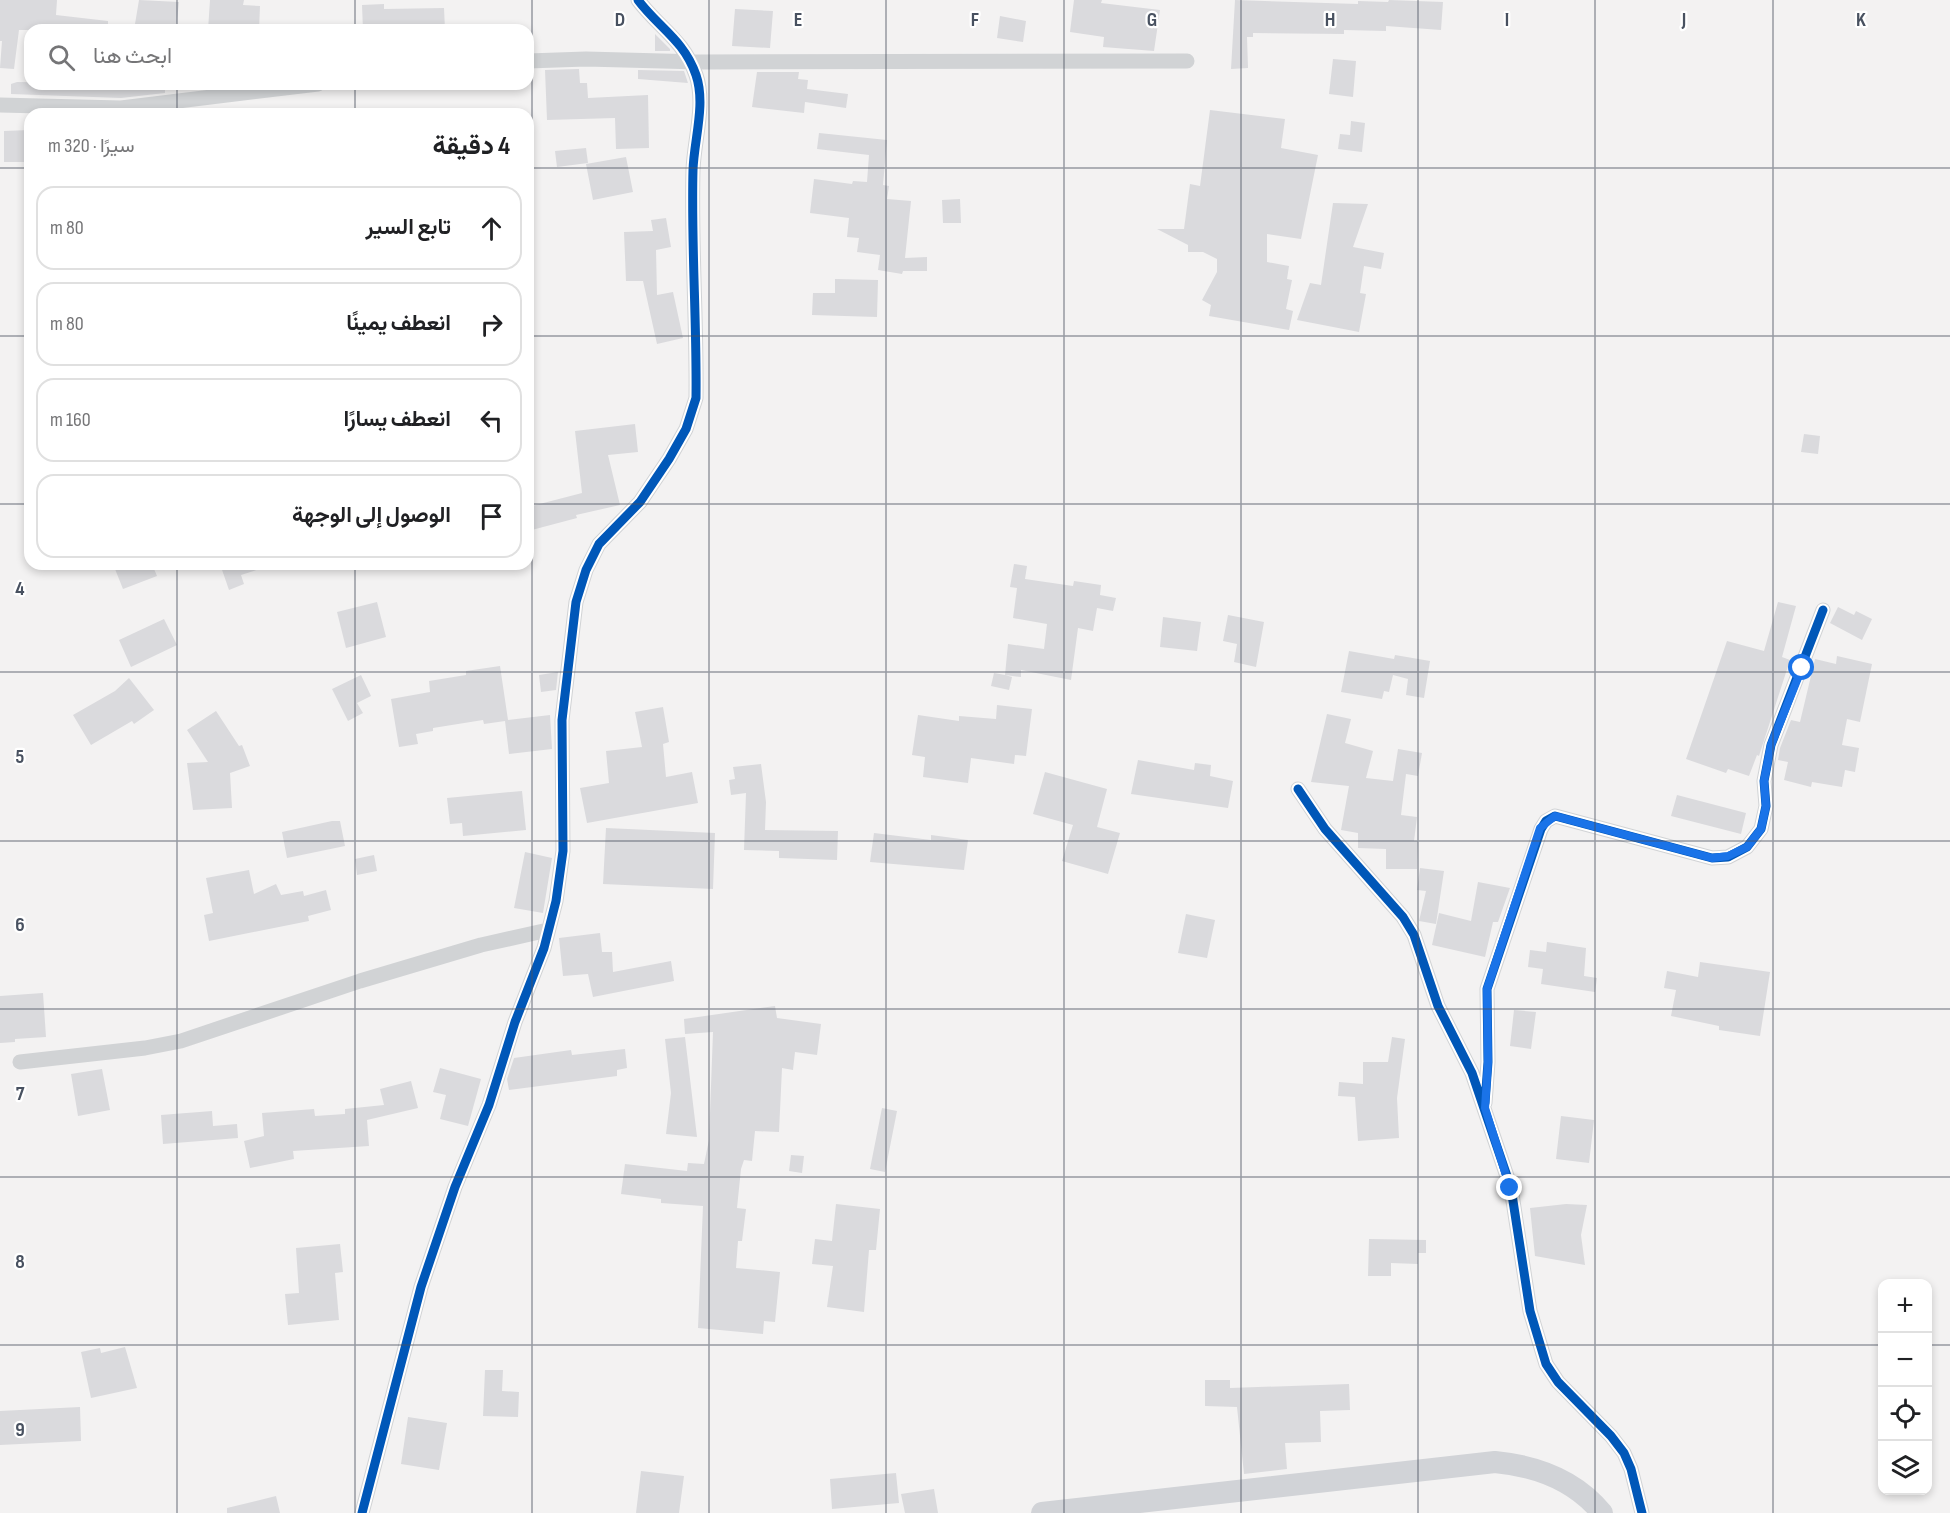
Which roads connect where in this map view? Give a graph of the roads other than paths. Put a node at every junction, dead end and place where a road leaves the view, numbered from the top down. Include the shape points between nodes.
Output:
1 (638, 0) edge
2 (534, 61) edge
3 (1187, 61) dead end
4 (691, 62) junction
5 (269, 90) edge
6 (0, 105) edge
7 (121, 108) edge
8 (121, 108) edge
9 (1823, 610) dead end
10 (1298, 789) dead end
11 (548, 930) junction
12 (20, 1062) dead end
13 (1485, 1108) junction
14 (362, 1513) edge
15 (1042, 1513) edge
16 (1602, 1513) edge
17 (1642, 1513) edge

1 - 4 street via 673,34
2 - 4 street via 586,58
3 - 4 street
4 - 11 street via 699,97 693,170 696,398 686,429 669,459 639,502 599,544 576,602 562,720 563,851
5 - 7 street
6 - 8 street
9 - 13 street via 1771,745 1761,829 1747,847 1712,858 1555,816 1540,828 1487,989
10 - 13 street via 1325,829 1374,881 1414,935 1438,1006
11 - 12 street via 371,977 181,1041
11 - 14 street via 489,1105 455,1187 421,1287
13 - 17 street via 1510,1188 1530,1311 1546,1364 1624,1454
15 - 16 main road via 1495,1462 1547,1473 1580,1491

